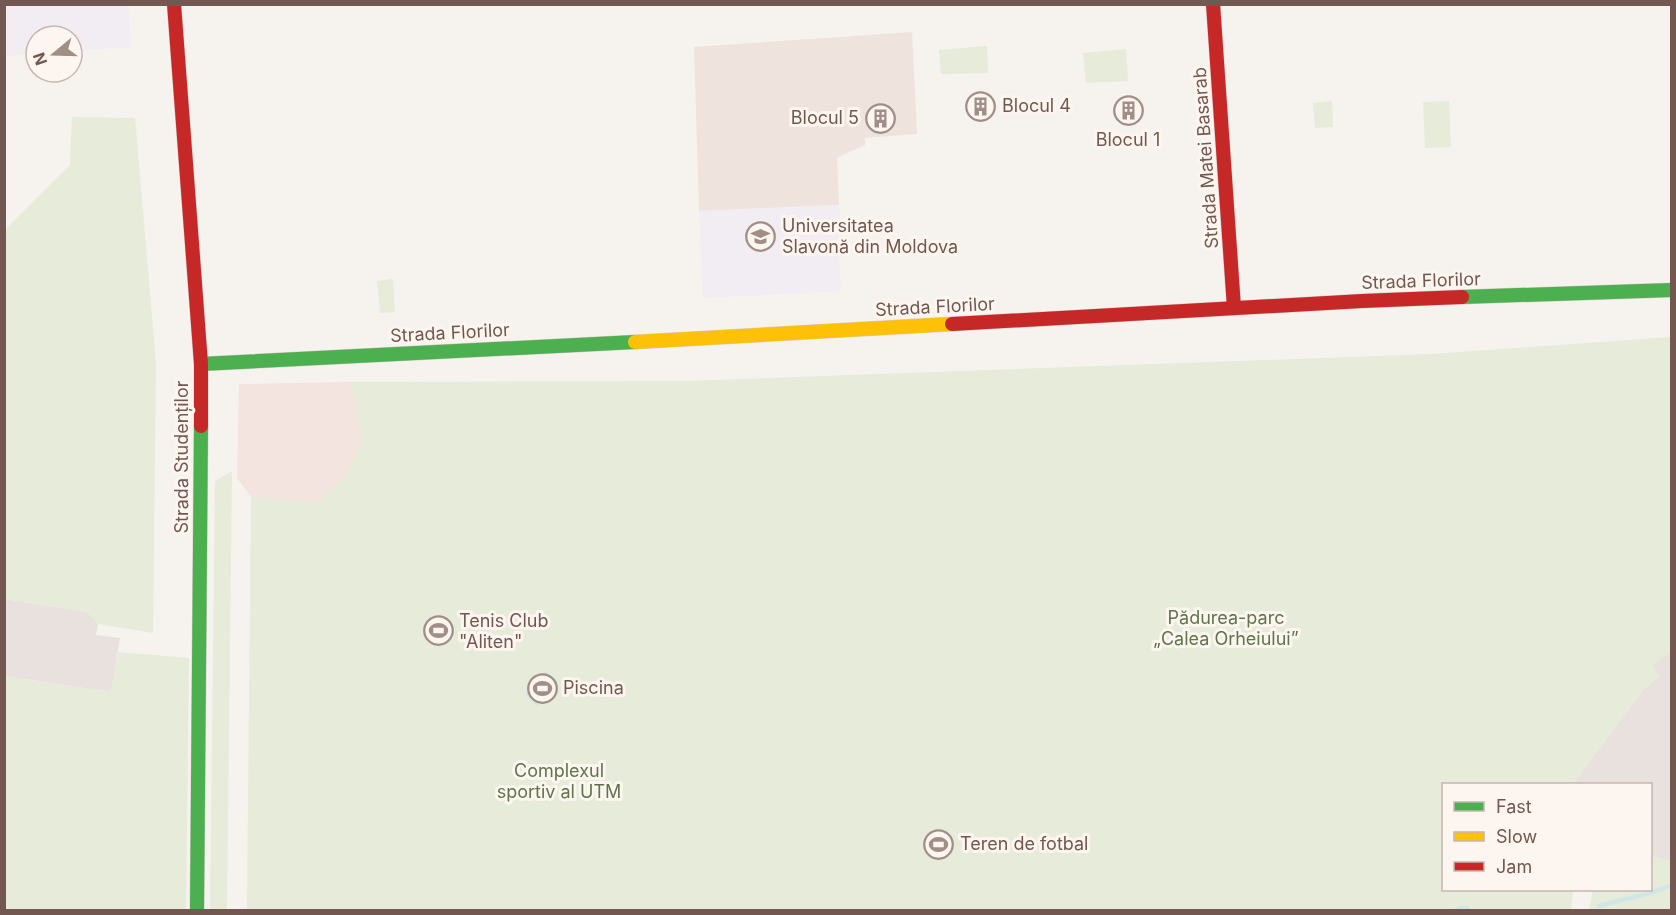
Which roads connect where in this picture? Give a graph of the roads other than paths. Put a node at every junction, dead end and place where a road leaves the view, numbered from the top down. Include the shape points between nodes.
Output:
1 (174, 4) edge
2 (1213, 4) edge
3 (1671, 290) edge
4 (1234, 308) junction
5 (201, 364) junction
6 (197, 910) edge

1 - 5 main road, Strada Studenților
2 - 4 main road, Strada Matei Basarab
3 - 4 main road, Strada Florilor
4 - 5 main road, Strada Florilor
5 - 6 main road, Strada Studenților

